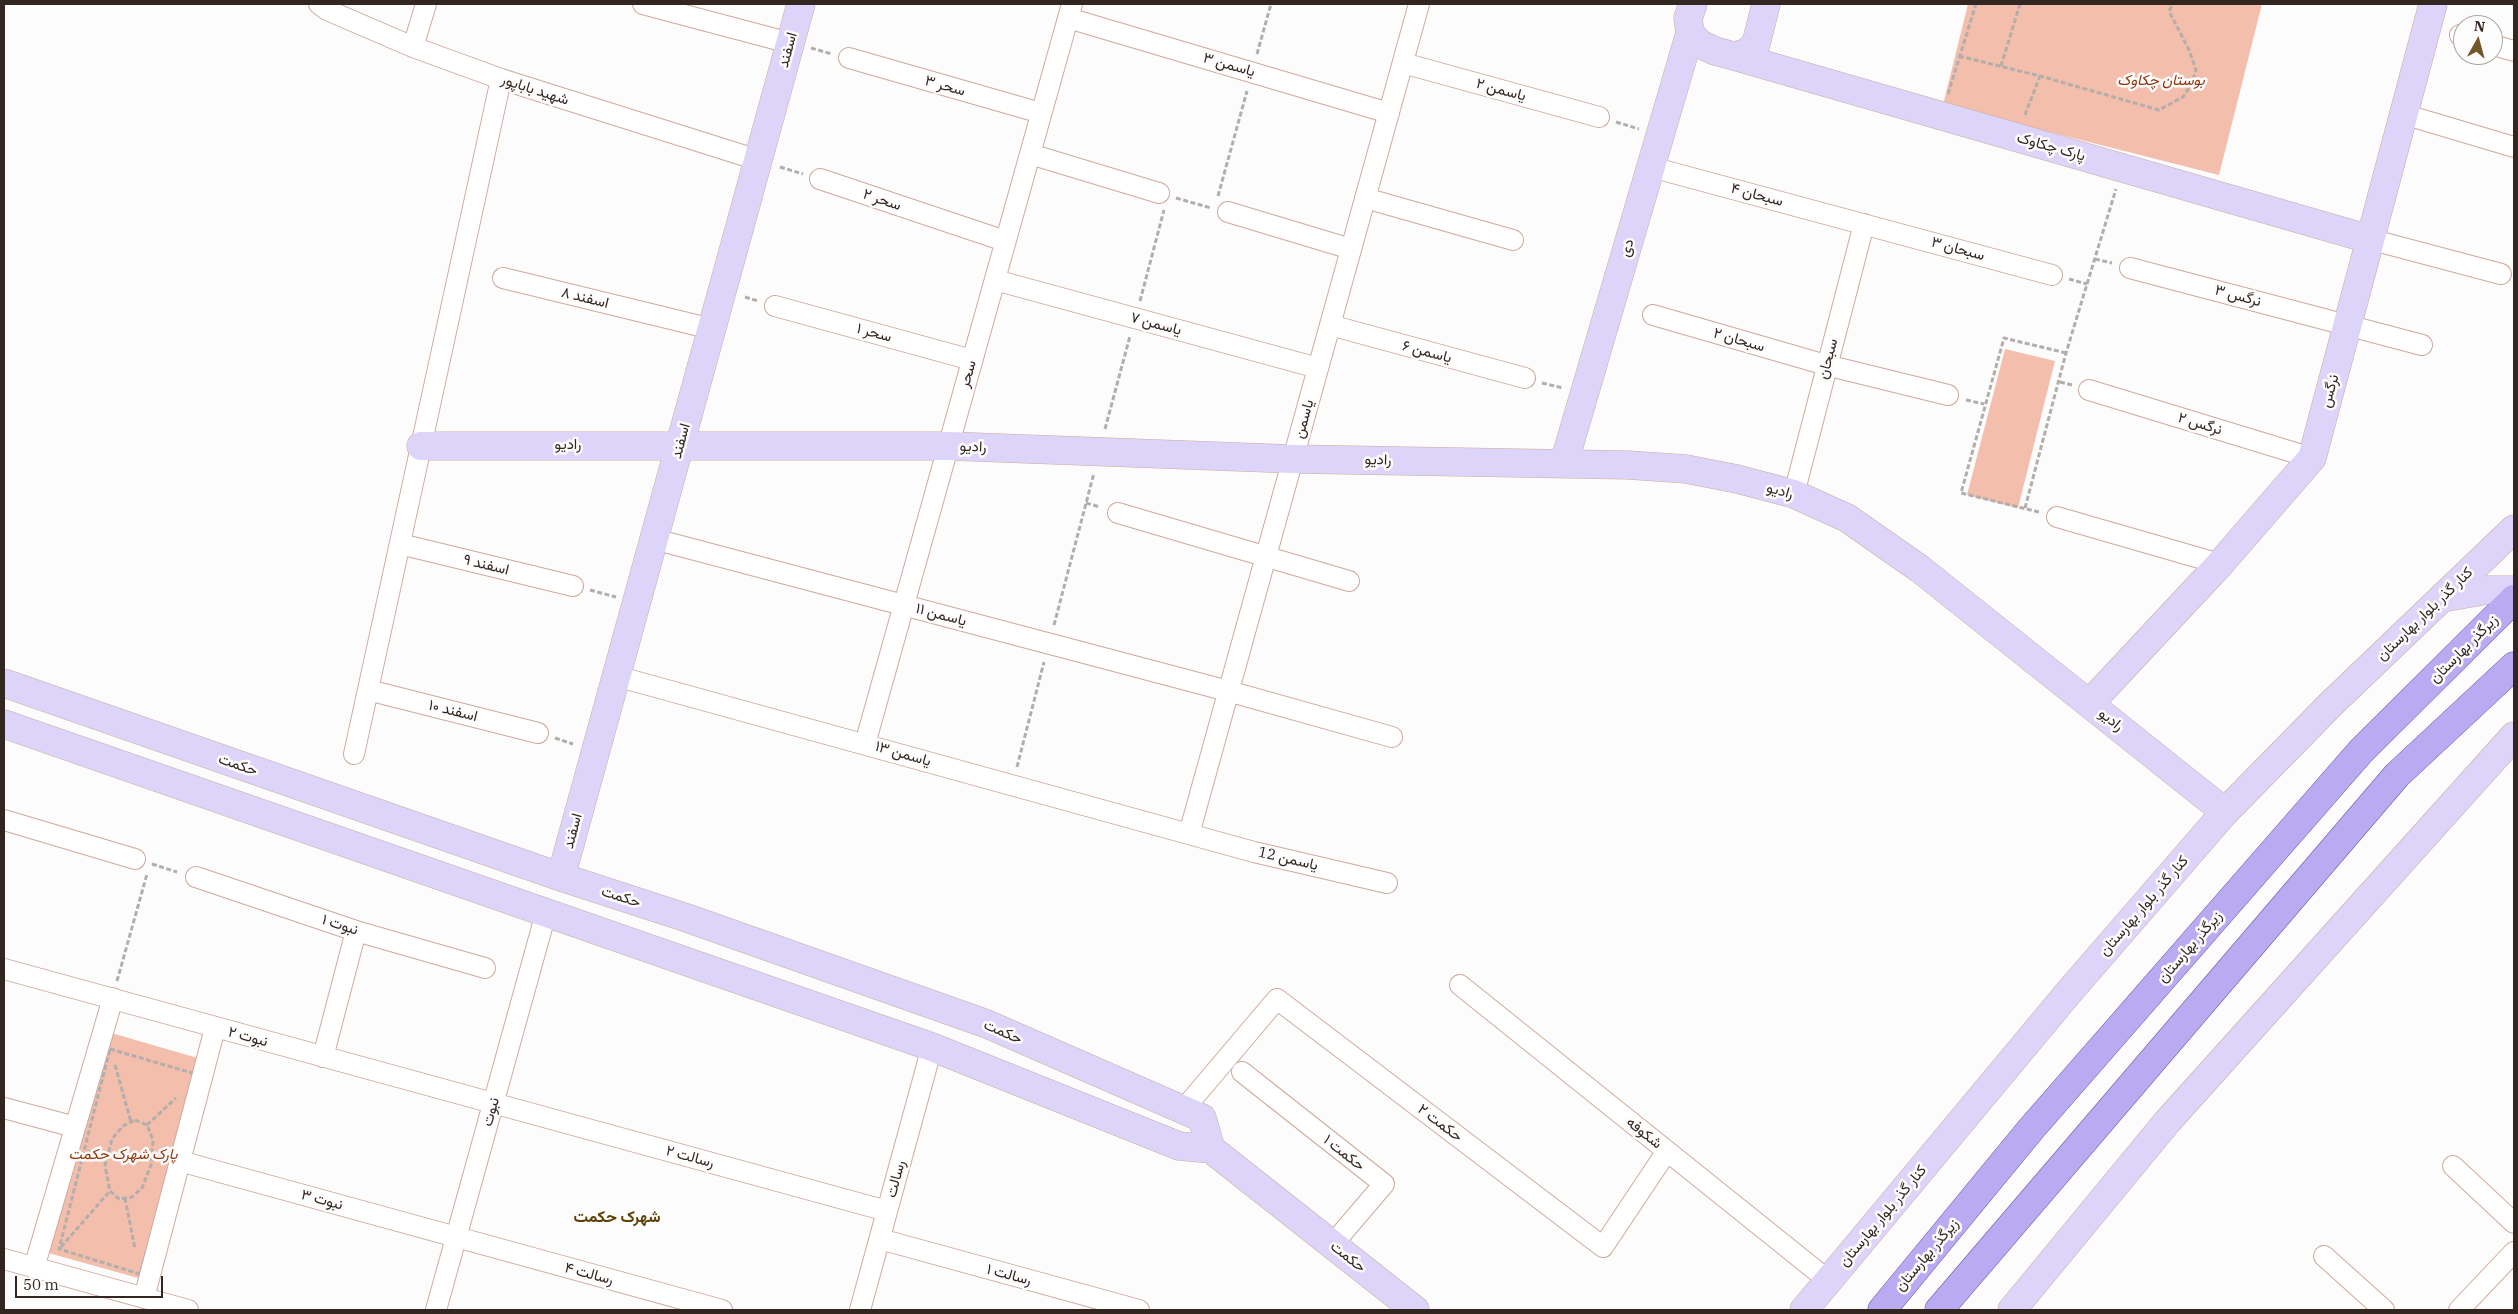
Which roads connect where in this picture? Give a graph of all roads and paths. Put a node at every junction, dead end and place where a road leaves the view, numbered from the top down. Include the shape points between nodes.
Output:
1 (319, 4) edge
2 (426, 4) edge
3 (644, 4) edge
4 (801, 4) edge
5 (1271, 4) edge
6 (1419, 4) edge
7 (1692, 4) edge
8 (1766, 4) edge
9 (1976, 4) edge
10 (2020, 4) edge
11 (2173, 4) edge
12 (2433, 4) edge
13 (1070, 11) edge
14 (1690, 33) junction
15 (790, 43) junction
16 (413, 47) junction
17 (1734, 56) junction
18 (1959, 56) junction
19 (849, 58) joint
20 (1402, 63) junction
21 (2001, 66) junction
22 (1253, 72) junction
23 (2040, 76) junction
24 (501, 79) junction
25 (1041, 113) junction
26 (1389, 113) junction
27 (2403, 114) junction
28 (1941, 115) junction
29 (1599, 117) joint
30 (1660, 135) junction
31 (2018, 137) junction
32 (2514, 146) edge
33 (1030, 154) junction
34 (758, 160) junction
35 (1650, 167) junction
36 (2123, 168) junction
37 (820, 179) joint
38 (1164, 194) junction
39 (1365, 198) junction
40 (1221, 210) junction
41 (1864, 224) junction
42 (1513, 240) dead end
43 (2369, 240) junction
44 (1006, 241) junction
45 (1351, 249) junction
46 (2130, 268) dead end
47 (2501, 274) dead end
48 (2052, 275) dead end
49 (503, 278) dead end
50 (995, 280) junction
51 (722, 291) junction
52 (775, 306) joint
53 (1653, 315) dead end
54 (1135, 318) junction
55 (1330, 325) junction
56 (2347, 325) junction
57 (712, 329) junction
58 (2422, 345) dead end
59 (2066, 353) junction
60 (972, 360) junction
61 (1826, 365) junction
62 (1318, 368) junction
63 (1525, 378) joint
64 (2089, 390) dead end
65 (1584, 393) junction
66 (1948, 395) dead end
67 (680, 444) junction
68 (421, 446) junction
69 (948, 446) junction
70 (1099, 452) junction
71 (2312, 458) junction
72 (1293, 459) junction
73 (1564, 463) junction
74 (1794, 494) junction
75 (1118, 513) dead end
76 (2057, 517) dead end
77 (2514, 529) edge
78 (654, 539) junction
79 (400, 544) junction
80 (1266, 555) junction
81 (2220, 564) junction
82 (1349, 581) dead end
83 (572, 586) joint
84 (2501, 590) edge
85 (2442, 598) junction
86 (2514, 599) edge
87 (636, 602) junction
88 (904, 605) junction
89 (1049, 644) junction
90 (2514, 666) edge
91 (616, 676) junction
92 (4, 683) edge
93 (368, 690) junction
94 (1228, 691) junction
95 (2090, 704) junction
96 (4, 724) edge
97 (538, 733) joint
98 (2514, 736) edge
99 (1392, 738) dead end
100 (865, 744) junction
101 (596, 750) junction
102 (354, 754) dead end
103 (291, 784) junction
104 (1012, 785) junction
105 (2226, 812) junction
106 (270, 817) junction
107 (4, 820) edge
108 (1189, 834) junction
109 (142, 861) junction
110 (196, 877) joint
111 (561, 877) junction
112 (1387, 882) dead end
113 (546, 913) junction
114 (356, 930) junction
115 (485, 968) dead end
116 (4, 969) edge
117 (1460, 986) dead end
118 (112, 998) junction
119 (215, 1028) junction
120 (106, 1041) junction
121 (932, 1047) junction
122 (323, 1057) junction
123 (1242, 1072) dead end
124 (199, 1075) dead end
125 (493, 1104) junction
126 (4, 1108) edge
127 (1183, 1110) junction
128 (131, 1122) junction
129 (75, 1127) junction
130 (1211, 1149) junction
131 (1667, 1151) junction
132 (187, 1163) dead end
133 (2453, 1166) dead end
134 (110, 1191) junction
135 (887, 1212) junction
136 (2514, 1223) edge
137 (456, 1237) junction
138 (880, 1239) junction
139 (1332, 1245) junction
140 (59, 1249) junction
141 (2514, 1252) edge
142 (2324, 1256) dead end
143 (4, 1259) edge
144 (34, 1268) junction
145 (1829, 1281) junction
146 (144, 1298) junction
147 (188, 1310) edge
148 (436, 1310) edge
149 (722, 1310) edge
150 (860, 1310) edge
151 (1139, 1310) edge
152 (1415, 1310) edge
153 (1804, 1310) edge
154 (1882, 1310) edge
155 (1939, 1310) edge
156 (2012, 1310) edge
157 (2384, 1310) edge
158 (2459, 1310) edge

1 - 16 street, شهید باباپور
2 - 16 street
3 - 15 street
4 - 15 street, اسفند
5 - 22 path
6 - 20 street, یاسمن
7 - 14 street, دی via 1688,18
8 - 17 street via 1756,44 1746,53
9 - 18 path
10 - 21 path
11 - 23 path via 2169,11 2196,70 2183,97 2159,110
12 - 27 street, نرگس
13 - 22 street, یاسمن ۳
13 - 25 street, سحر
14 - 17 street, پارک چکاوک via 1700,44
14 - 30 street, دی
15 - 19 path
15 - 34 street, اسفند
16 - 24 street, شهید باباپور
17 - 28 street, پارک چکاوک
18 - 21 path
18 - 28 path
19 - 25 street, سحر ۳
20 - 26 street, یاسمن
20 - 29 street, یاسمن ۲
21 - 23 path
22 - 26 street, یاسمن ۳
22 - 40 path
23 - 31 path
24 - 34 street, شهید باباپور
24 - 68 street
25 - 33 street, سحر
26 - 39 street, یاسمن
27 - 32 street
27 - 43 street, نرگس
28 - 31 street, پارک چکاوک
29 - 30 path
30 - 35 street, دی
31 - 36 street, پارک چکاوک
33 - 38 street
33 - 44 street, سحر
34 - 37 path
34 - 51 street, اسفند
35 - 41 street, سبحان ۴
35 - 65 street, دی
36 - 43 street, پارک چکاوک
36 - 59 path
37 - 44 street, سحر ۲
38 - 40 path
38 - 54 path
39 - 42 street
39 - 45 street, یاسمن
40 - 45 street
41 - 48 street, سبحان ۳
41 - 61 street, سبحان
43 - 47 street
43 - 56 street, نرگس
44 - 50 street, سحر
45 - 55 street, یاسمن
46 - 56 street, نرگس ۳
49 - 57 street, اسفند ۸
50 - 54 street, یاسمن ۷
50 - 60 street, سحر
51 - 52 path
51 - 57 street, اسفند
52 - 60 street, سحر ۱
53 - 61 street, سبحان ۲
54 - 62 street, یاسمن ۷
54 - 70 path
55 - 62 street, یاسمن
55 - 63 street, یاسمن ۶
56 - 58 street, نرگس ۳
56 - 71 street, نرگس
57 - 67 street, اسفند
59 - 59 path via 2004,338 1961,493 2025,508
60 - 69 street, سحر
61 - 66 street, سبحان ۲
61 - 74 street, سبحان
62 - 72 street, یاسمن
63 - 65 path
64 - 71 street, نرگس ۲
65 - 73 street, دی
67 - 68 street, رادیو
67 - 69 street, رادیو
67 - 78 street, اسفند
68 - 79 street
69 - 70 street, رادیو
69 - 88 street, سحر
70 - 72 street, رادیو
70 - 89 path
71 - 81 street, نرگس
72 - 73 street, رادیو
72 - 80 street, یاسمن
73 - 74 street, رادیو via 1686,469
74 - 95 street, رادیو via 1846,518 1920,570
75 - 80 street
76 - 81 street
77 - 85 street, کنار گذر بلوار بهارستان
78 - 87 street, اسفند
78 - 88 street, یاسمن ۱۱
79 - 83 street, اسفند ۹
79 - 93 street
80 - 82 street
80 - 94 street, یاسمن
81 - 95 street, نرگس
83 - 87 path
84 - 85 street
85 - 105 street, کنار گذر بلوار بهارستان via 2331,704
86 - 154 main road, زیرگذر بهارستان via 2361,751 2031,1129
87 - 91 street, اسفند
88 - 89 street, یاسمن ۱۱
88 - 100 street, سحر
89 - 94 street, یاسمن ۱۱
89 - 104 path
90 - 155 main road via 2397,775
91 - 100 street, یاسمن ۱۳
91 - 101 street, اسفند
92 - 103 street, حکمت
93 - 97 street, اسفند ۱۰
93 - 102 street
94 - 99 street, یاسمن ۱۱
94 - 108 street, یاسمن
95 - 105 street, رادیو
96 - 106 street
97 - 101 path
98 - 156 street via 2167,1122
100 - 104 street, یاسمن ۱۳
101 - 111 street, اسفند
103 - 106 street
103 - 111 street, حکمت
104 - 108 street, یاسمن ۱۳
105 - 145 street, کنار گذر بلوار بهارستان via 2069,992
106 - 113 street
107 - 109 street
108 - 112 street, یاسمن 12
109 - 110 path
109 - 118 path
110 - 114 street, نبوت ۱
111 - 127 street, حکمت via 987,1024
113 - 121 street
113 - 125 street, نبوت
114 - 115 street, نبوت ۱
114 - 122 street
116 - 118 street, نبوت ۲
117 - 131 street, شکوفه
118 - 119 street, نبوت ۲
118 - 120 street
119 - 122 street, نبوت ۲
119 - 146 street
120 - 124 path
120 - 128 path
120 - 129 street
120 - 140 path
121 - 130 street via 1179,1146
121 - 135 street, رسالت
122 - 125 street, نبوت ۲
123 - 139 street, حکمت ۱ via 1384,1184
125 - 135 street, رسالت ۲
125 - 137 street, نبوت
126 - 129 street
127 - 130 street, حکمت via 1202,1118
127 - 131 street, حکمت ۲ via 1277,999 1603,1247
128 - 134 path via 112,1139 106,1166
128 - 134 path via 135,1120 147,1125 153,1140 151,1166 142,1188 132,1197 119,1199
129 - 144 street
130 - 139 street, حکمت
131 - 145 street, شکوفه
132 - 137 street, نبوت ۳
133 - 136 street
134 - 140 path
135 - 138 street, رسالت
137 - 148 street, نبوت
137 - 149 street, رسالت ۴
138 - 150 street, رسالت
138 - 151 street, رسالت ۱
139 - 152 street, حکمت
140 - 144 path
141 - 158 street
142 - 157 street
143 - 144 street
144 - 146 street
145 - 153 street, کنار گذر بلوار بهارستان
146 - 147 street

